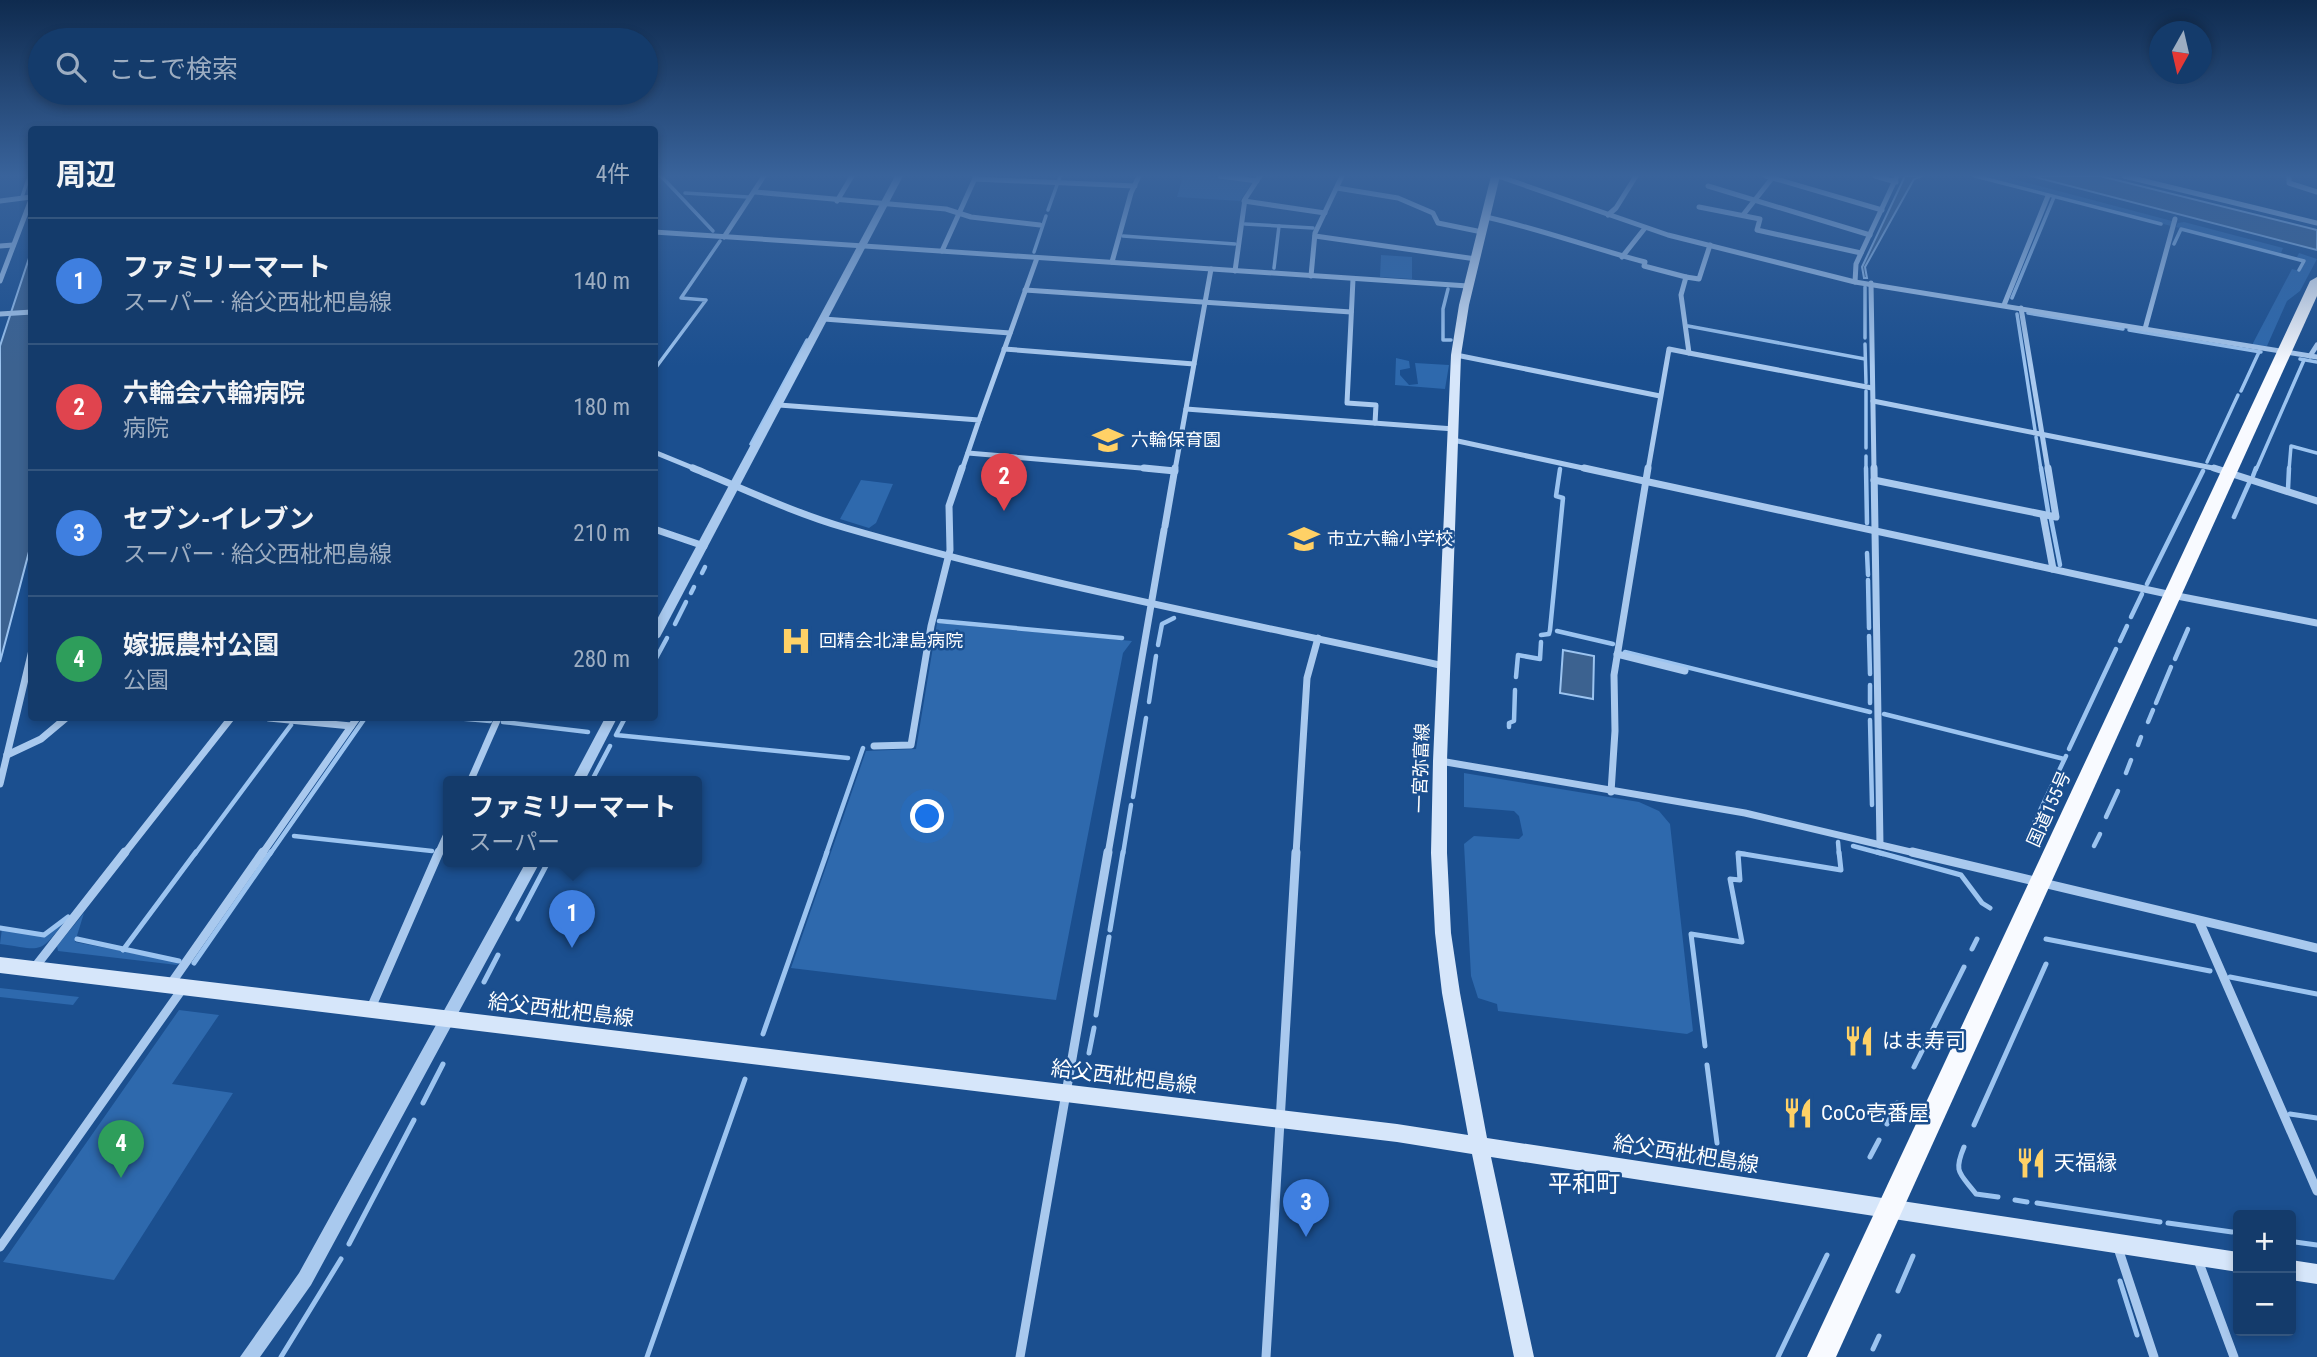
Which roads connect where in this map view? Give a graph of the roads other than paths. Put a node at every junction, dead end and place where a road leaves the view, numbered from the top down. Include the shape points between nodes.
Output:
1 (15, 239) edge
2 (760, 239) edge
3 (866, 239) edge
4 (947, 239) edge
5 (1119, 239) edge
6 (1240, 239) edge
7 (1315, 239) edge
8 (1339, 239) edge
9 (1481, 239) edge
10 (1564, 239) edge
11 (1636, 239) edge
12 (1688, 239) edge
13 (1799, 239) edge
14 (1868, 239) edge
15 (2031, 239) edge
16 (2169, 239) edge
17 (13, 245) junction
18 (1710, 245) junction
19 (0, 246) edge
20 (863, 246) junction
21 (942, 251) junction
22 (1861, 253) junction
23 (1037, 257) junction
24 (1622, 257) junction
25 (1476, 258) junction
26 (1112, 262) junction
27 (1211, 269) junction
28 (1236, 271) junction
29 (1311, 276) junction
30 (1686, 277) junction
31 (1353, 279) junction
32 (2317, 281) edge
33 (0, 282) edge
34 (1855, 282) junction
35 (1871, 283) junction
36 (1468, 286) junction
37 (1025, 290) junction
38 (1205, 302) junction
39 (2004, 305) junction
40 (2021, 308) junction
41 (28, 312) edge
42 (1351, 312) junction
43 (0, 314) edge
44 (824, 319) junction
45 (2145, 329) junction
46 (1010, 333) junction
47 (2317, 345) edge
48 (1004, 349) junction
49 (2282, 351) junction
50 (1689, 353) junction
51 (1456, 355) junction
52 (2314, 357) edge
53 (1194, 364) junction
54 (1872, 388) junction
55 (1660, 396) junction
56 (1873, 401) junction
57 (779, 404) junction
58 (1186, 409) junction
59 (979, 420) junction
60 (1375, 423) junction
61 (1453, 434) junction
62 (2040, 434) junction
63 (968, 453) junction
64 (658, 454) edge
65 (1175, 471) junction
66 (2228, 471) junction
67 (1874, 480) junction
68 (1646, 481) junction
69 (736, 487) junction
70 (2317, 501) edge
71 (2043, 514) junction
72 (658, 530) edge
73 (1874, 531) junction
74 (704, 546) junction
75 (947, 553) junction
76 (2053, 569) junction
77 (2172, 595) junction
78 (1152, 601) junction
79 (2317, 623) edge
80 (658, 627) edge
81 (1318, 638) junction
82 (1618, 654) junction
83 (28, 667) edge
84 (1445, 667) junction
85 (1685, 671) dead end
86 (62, 721) edge
87 (230, 721) edge
88 (300, 721) edge
89 (355, 721) edge
90 (497, 721) edge
91 (609, 721) edge
92 (351, 726) junction
93 (874, 746) dead end
94 (7, 755) junction
95 (1440, 761) junction
96 (473, 776) edge
97 (579, 776) edge
98 (0, 785) edge
99 (1611, 792) junction
100 (443, 843) edge
101 (1880, 845) junction
102 (530, 867) edge
103 (2040, 884) junction
104 (2199, 921) junction
105 (2317, 948) edge
106 (0, 965) edge
107 (34, 969) junction
108 (177, 986) junction
109 (370, 1009) junction
110 (448, 1020) junction
111 (1068, 1093) junction
112 (1279, 1118) junction
113 (1479, 1144) junction
114 (2317, 1191) edge
115 (1889, 1209) junction
116 (2117, 1244) junction
117 (0, 1247) edge
118 (2197, 1256) junction
119 (2233, 1261) edge
120 (2296, 1271) edge
121 (2317, 1273) edge
122 (249, 1357) edge
123 (1020, 1357) edge
124 (1265, 1357) edge
125 (1524, 1357) edge
126 (1821, 1357) edge
127 (2154, 1357) edge
128 (2234, 1357) edge

1 - 17 street
2 - 20 street
3 - 20 street
4 - 21 street
5 - 26 street
6 - 28 street
7 - 29 street
8 - 25 street
9 - 25 main road, 一宮弥富線
10 - 24 street
11 - 24 street
12 - 18 street
13 - 22 street
14 - 22 street
15 - 39 street
16 - 45 street
17 - 19 street
17 - 33 street
18 - 30 street via 1699,279
18 - 34 street
20 - 21 street
20 - 44 street
21 - 23 street
22 - 34 street
23 - 26 street
23 - 37 street
24 - 30 street
25 - 36 main road, 一宮弥富線
26 - 27 street
27 - 28 street
27 - 38 street
28 - 29 street
29 - 31 street
30 - 50 street via 1681,295
31 - 36 street
31 - 42 street
32 - 49 highway, 国道155号
34 - 35 street
35 - 39 street
35 - 54 street
36 - 51 main road, 一宮弥富線
37 - 38 street
37 - 46 street
38 - 42 street
38 - 53 street
39 - 40 street
40 - 45 street
40 - 62 street
41 - 43 street
42 - 60 street via 1348,402 1376,405
44 - 46 street
44 - 57 street
45 - 49 street
46 - 48 street
47 - 52 street
48 - 53 street
48 - 59 street
49 - 52 street
49 - 66 highway, 国道155号
50 - 54 street
50 - 55 street via 1669,349
51 - 55 street
51 - 61 main road, 一宮弥富線
53 - 58 street
54 - 56 street
55 - 68 street
56 - 62 street
56 - 67 street
57 - 59 street
57 - 69 street
58 - 60 street
58 - 65 street
59 - 63 street
60 - 61 street
61 - 68 street
61 - 84 main road, 一宮弥富線
62 - 66 street
62 - 71 street via 2056,517
63 - 65 street
63 - 75 street via 949,506
64 - 69 street
65 - 78 street
66 - 70 street
66 - 77 highway, 国道155号
67 - 71 street
67 - 73 street
68 - 73 street
68 - 82 street
69 - 74 street
69 - 75 street via 845,528
71 - 76 street
72 - 74 street
73 - 76 street
73 - 101 street
74 - 80 street
75 - 78 street
75 - 93 street via 911,745
76 - 77 street
77 - 79 street
77 - 103 highway, 国道155号
78 - 81 street
78 - 111 street
81 - 84 street
81 - 112 street via 1307,678
82 - 85 street
82 - 99 street
83 - 94 street
84 - 95 main road, 一宮弥富線
86 - 94 street
87 - 107 street
88 - 92 street
89 - 92 street
90 - 96 street
91 - 97 street
92 - 108 street
94 - 98 street
95 - 99 street
95 - 113 main road, 一宮弥富線 via 1443,933
99 - 101 street via 1745,813
100 - 109 street
101 - 103 street
102 - 110 street
103 - 104 street
103 - 115 highway, 国道155号
104 - 105 street
104 - 114 street
106 - 107 main road, 給父西枇杷島線
107 - 108 main road, 給父西枇杷島線
108 - 109 main road, 給父西枇杷島線
108 - 117 street
109 - 110 main road, 給父西枇杷島線
110 - 111 main road, 給父西枇杷島線
110 - 122 street via 305,1279
111 - 112 main road, 給父西枇杷島線
111 - 123 street
112 - 113 main road, 給父西枇杷島線
112 - 124 street
113 - 115 main road, 給父西枇杷島線
113 - 125 main road, 一宮弥富線
115 - 116 main road, 給父西枇杷島線
115 - 126 highway, 国道155号
116 - 118 main road, 給父西枇杷島線
116 - 127 street
118 - 119 main road, 給父西枇杷島線
118 - 128 street
120 - 121 main road

